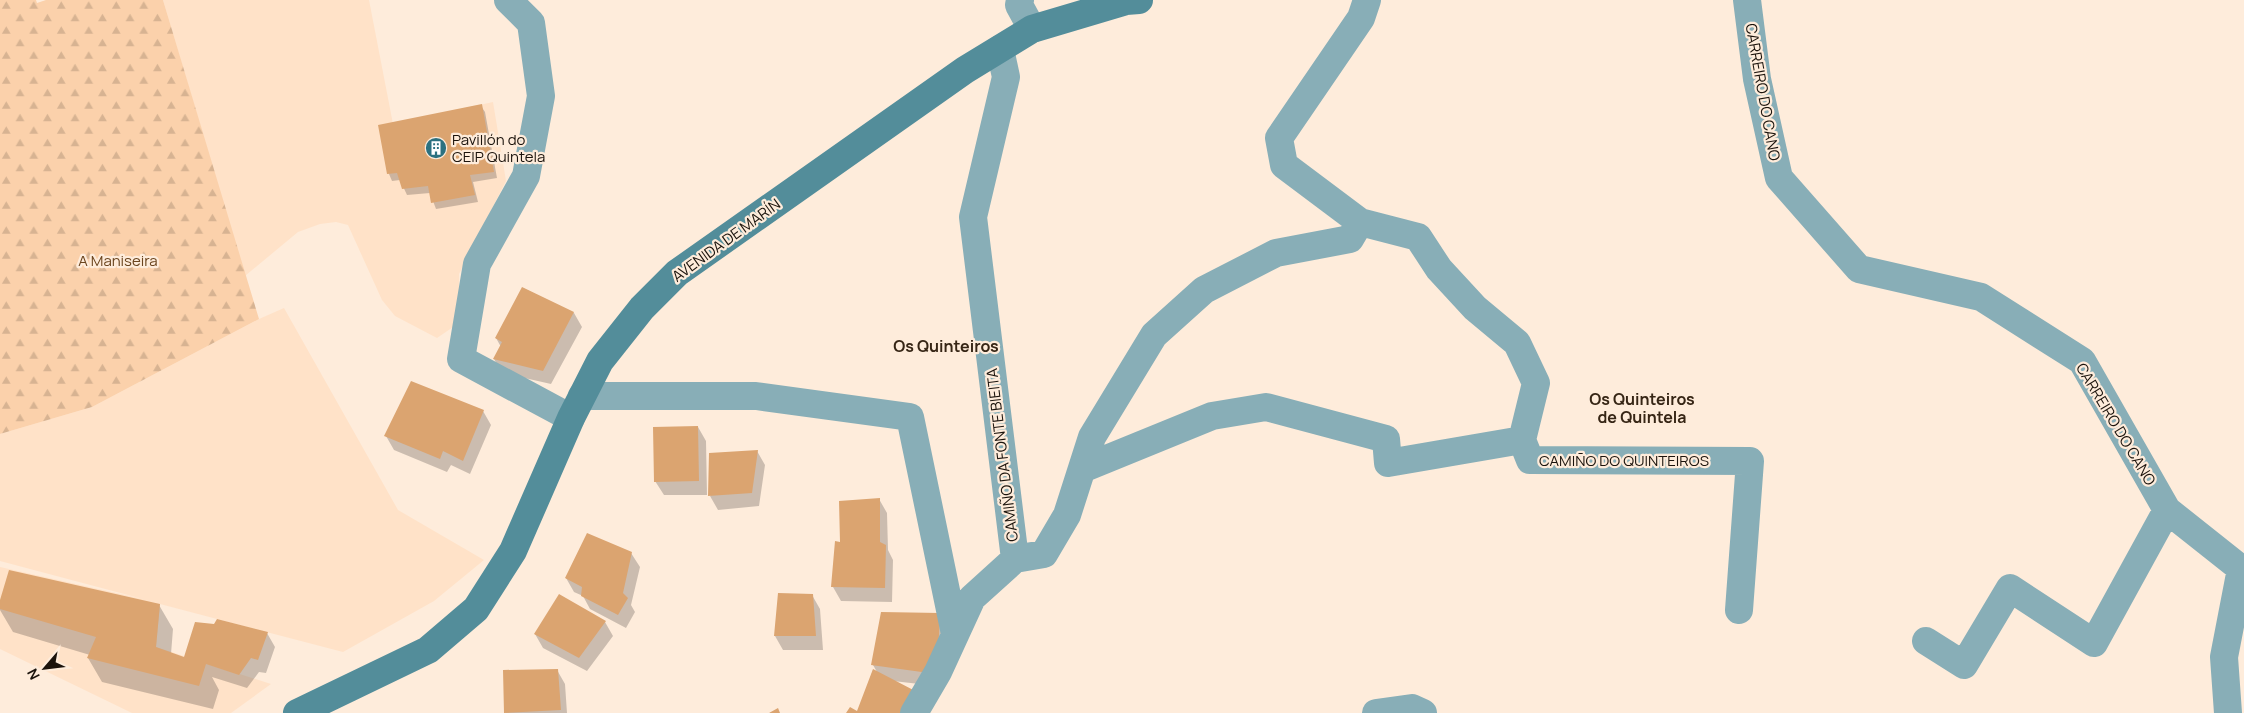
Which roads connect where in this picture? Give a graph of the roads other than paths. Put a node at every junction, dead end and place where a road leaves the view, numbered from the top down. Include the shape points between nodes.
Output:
1 (508, 0) edge
2 (1020, 0) edge
3 (1138, 0) edge
4 (1368, 0) edge
5 (1747, 0) edge
6 (1032, 29) junction
7 (1000, 49) junction
8 (1360, 222) junction
9 (577, 407) junction
10 (1522, 440) junction
11 (1082, 469) junction
12 (2167, 510) junction
13 (1015, 559) junction
14 (2243, 570) edge
15 (1739, 610) dead end
16 (955, 634) junction
17 (1926, 640) dead end
18 (297, 713) edge
19 (914, 713) edge
20 (1376, 713) edge
21 (1423, 713) edge
22 (2228, 713) edge

1 - 9 street via 531,23 541,96 526,176 477,264 461,359
2 - 6 street via 1019,5
3 - 6 main road, AVENIDA DE MARÍN
4 - 8 street via 1361,18 1279,138 1284,165
5 - 12 street, CARREIRO DO CANO via 1757,79 1779,178 1858,269 1981,298 2082,361
6 - 7 main road, AVENIDA DE MARÍN
7 - 9 main road, AVENIDA DE MARÍN via 965,70 677,273 642,308 600,361
7 - 13 street, CAMIÑO DA FONTE BIEITA via 1006,77 974,217
8 - 10 street, CAMIÑO DO QUINTEIROS via 1418,237 1439,269 1476,308 1517,343 1536,383
8 - 11 street via 1350,239 1276,253 1197,296 1154,335 1092,437
9 - 16 street via 756,396 910,417
9 - 18 main road, AVENIDA DE MARÍN via 513,551 476,609 428,650
10 - 11 street via 1388,463 1386,439 1266,408 1212,416
10 - 15 street, CAMIÑO DO QUINTEIROS via 1530,460 1750,461
11 - 13 street via 1067,515 1044,554
12 - 14 street, CARREIRO DO CANO
12 - 17 street via 2094,643 2010,588 1964,665
13 - 16 street, CAMIÑO DA FONTE BIEITA via 972,598
14 - 22 street via 2224,657
16 - 19 street, CAMIÑO DA FONTE BIEITA
20 - 21 street via 1412,708

